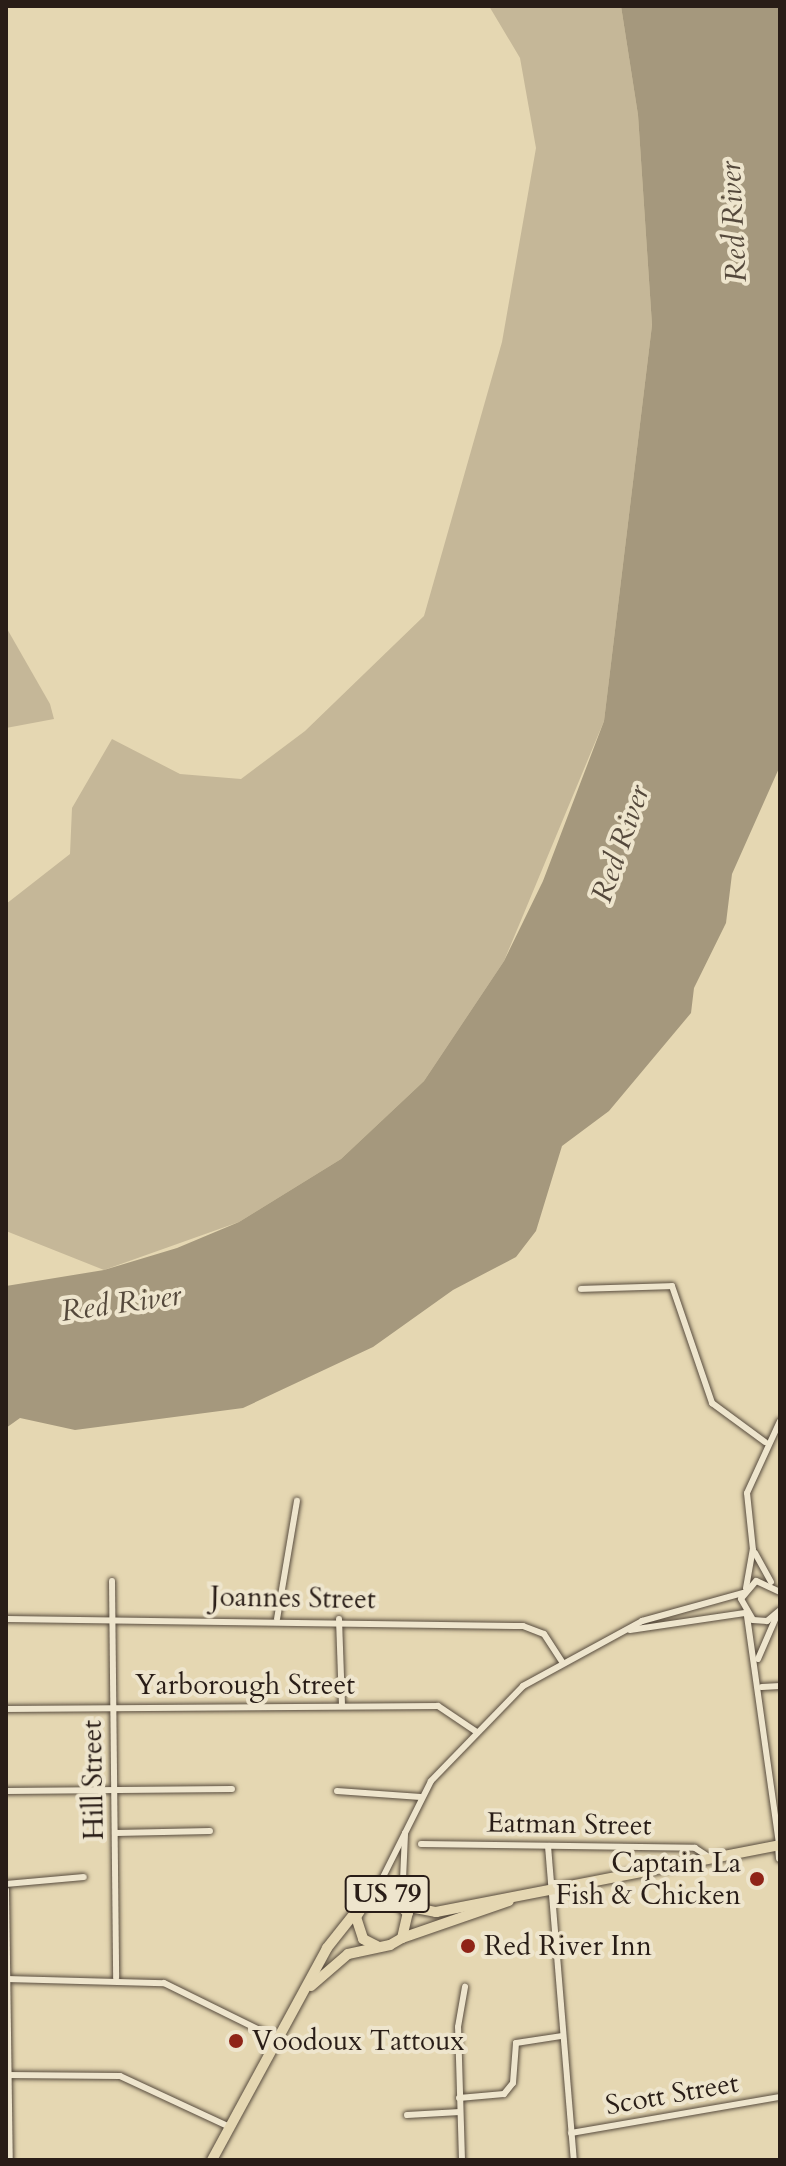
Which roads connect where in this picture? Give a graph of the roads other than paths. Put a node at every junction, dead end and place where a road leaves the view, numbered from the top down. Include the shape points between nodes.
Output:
1 (581, 1289) dead end
2 (780, 1421) edge
3 (765, 1442) junction
4 (297, 1501) dead end
5 (753, 1550) junction
6 (112, 1581) dead end
7 (777, 1587) edge
8 (744, 1590) junction
9 (779, 1612) edge
10 (746, 1614) junction
11 (6, 1619) edge
12 (112, 1619) junction
13 (277, 1619) junction
14 (339, 1619) junction
15 (630, 1630) junction
16 (758, 1659) junction
17 (562, 1662) junction
18 (780, 1686) edge
19 (762, 1687) junction
20 (342, 1706) junction
21 (114, 1708) junction
22 (6, 1709) edge
23 (475, 1731) junction
24 (232, 1789) dead end
25 (116, 1790) junction
26 (6, 1791) edge
27 (337, 1791) dead end
28 (421, 1797) junction
29 (210, 1831) dead end
30 (116, 1833) junction
31 (405, 1833) junction
32 (421, 1844) dead end
33 (779, 1845) edge
34 (548, 1846) junction
35 (780, 1858) edge
36 (712, 1859) junction
37 (84, 1877) dead end
38 (6, 1887) edge
39 (551, 1890) junction
40 (374, 1895) junction
41 (522, 1896) junction
42 (404, 1905) junction
43 (358, 1909) junction
44 (402, 1938) junction
45 (377, 1946) junction
46 (116, 1978) junction
47 (6, 1979) edge
48 (465, 1987) dead end
49 (310, 1988) junction
50 (562, 2036) junction
51 (281, 2040) junction
52 (8, 2075) edge
53 (780, 2097) edge
54 (459, 2098) junction
55 (460, 2112) junction
56 (407, 2115) dead end
57 (230, 2127) junction
58 (571, 2133) junction
59 (10, 2160) edge
60 (212, 2160) edge
61 (462, 2160) edge
62 (574, 2160) edge

1 - 3 street via 672,1286 712,1403
2 - 3 street
3 - 5 street via 747,1493
4 - 13 street
5 - 7 street
5 - 8 street
6 - 12 street, Hill Street
7 - 8 street
8 - 10 street
8 - 15 street
9 - 10 street via 767,1621
9 - 16 street
10 - 15 street
10 - 16 street
11 - 12 street, Joannes Street
12 - 13 street, Joannes Street
12 - 21 street, Hill Street
13 - 14 street, Joannes Street
14 - 17 street, Joannes Street via 530,1628 549,1638
14 - 20 street
15 - 17 street
16 - 19 street
17 - 23 street
18 - 19 street
19 - 33 street
20 - 21 street, Yarborough Street
20 - 23 street, Yarborough Street via 446,1707
21 - 22 street, Yarborough Street
21 - 25 street, Hill Street
23 - 28 street
24 - 25 street
25 - 26 street
25 - 30 street, Hill Street
27 - 28 street
28 - 31 street
29 - 30 street
30 - 46 street, Hill Street
31 - 40 street
31 - 42 street
32 - 34 street, Eatman Street
33 - 35 street
33 - 36 main road, US 79
34 - 36 street, Eatman Street via 695,1848
34 - 39 street
36 - 39 main road, US 79
37 - 38 street
38 - 47 street
39 - 41 main road, US 79
39 - 50 street
40 - 42 main road, US 79
40 - 43 main road, US 79
41 - 42 main road, US 79 via 436,1912
41 - 44 main road, US 79
42 - 44 main road, US 79
43 - 45 main road, US 79 via 358,1932
43 - 49 main road, US 79 via 327,1948
44 - 45 main road, US 79
45 - 49 main road, US 79 via 339,1959
46 - 47 street
46 - 51 street via 164,1983
47 - 52 street
48 - 54 street
49 - 51 main road, US 79
50 - 54 street via 516,2043 513,2083 504,2094
50 - 58 street
51 - 57 main road, US 79
52 - 57 street via 120,2076
52 - 59 street
53 - 58 street, Scott Street
54 - 55 street
55 - 56 street
55 - 61 street
57 - 60 main road, US 79
58 - 62 street

